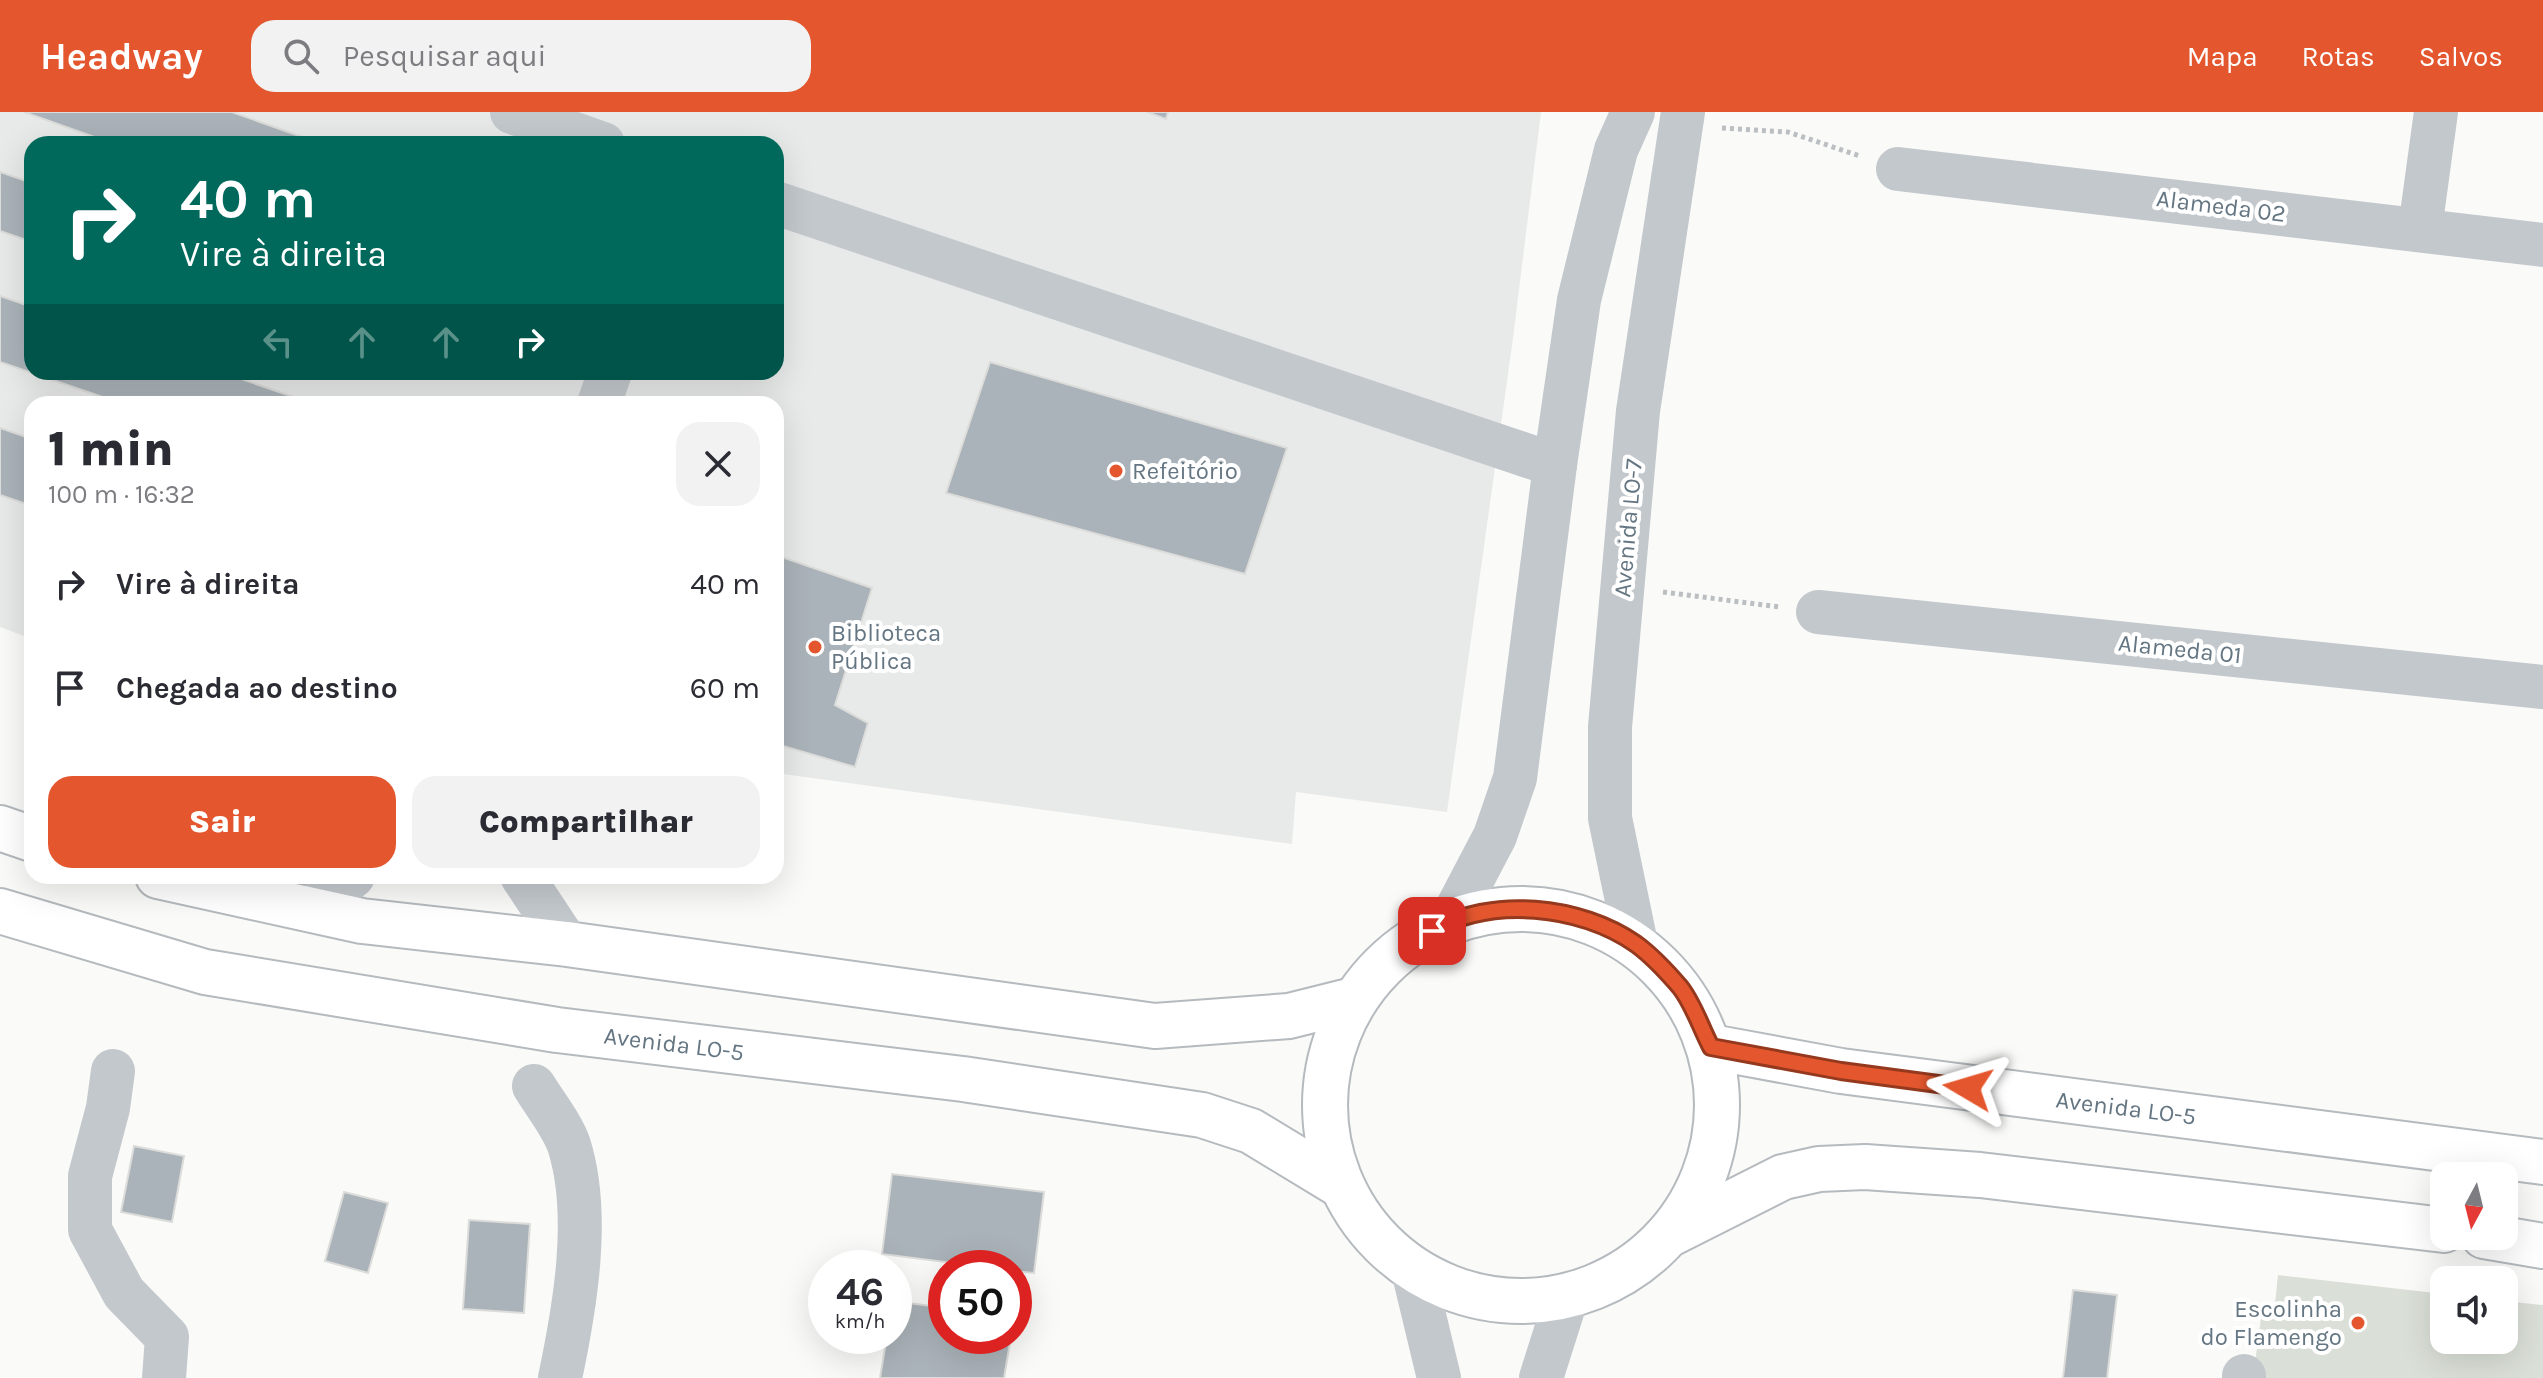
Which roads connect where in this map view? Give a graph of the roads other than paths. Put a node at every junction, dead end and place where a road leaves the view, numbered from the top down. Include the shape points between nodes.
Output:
1 (512, 112) edge
2 (1633, 112) edge
3 (2436, 112) edge
4 (1682, 119) edge
5 (580, 136) edge
6 (1898, 169) road end
7 (784, 206) edge
8 (2420, 229) junction
9 (2543, 245) edge
10 (1555, 465) junction
11 (1818, 612) road end
12 (2543, 687) edge
13 (0, 828) edge
14 (24, 836) edge
15 (195, 884) edge
16 (343, 884) edge
17 (527, 884) edge
18 (310, 909) junction
19 (0, 911) edge
20 (1451, 920) junction
21 (567, 944) junction
22 (1636, 944) junction
23 (1353, 1000) junction
24 (1711, 1047) junction
25 (113, 1071) dead end
26 (534, 1086) dead end
27 (2543, 1162) edge
28 (1340, 1185) junction
29 (2430, 1228) edge
30 (1672, 1233) junction
31 (2518, 1242) edge
32 (2543, 1246) edge
33 (1414, 1274) junction
34 (1567, 1296) junction
35 (164, 1378) edge
36 (560, 1378) edge
37 (1439, 1378) edge
38 (1541, 1378) edge

1 - 5 street
2 - 10 street via 1616,150 1579,300
3 - 8 street
4 - 22 street, Avenida LO-7 via 1638,411 1610,727 1610,818
6 - 8 street, Alameda 02
7 - 10 street
8 - 9 street, Alameda 02
10 - 20 street via 1515,778 1495,836
11 - 12 street, Alameda 01
13 - 14 main road
15 - 18 main road
16 - 18 street
17 - 21 street
18 - 21 main road via 362,921
19 - 28 main road, Avenida LO-5 via 221,975 557,1030 963,1079 1202,1115 1251,1131
20 - 22 main road via 1514,908 1578,915
20 - 23 main road via 1395,952
21 - 23 main road via 1155,1026 1289,1016
22 - 24 main road via 1682,989
23 - 28 main road via 1327,1060 1323,1124
24 - 27 main road, Avenida LO-5 via 1841,1071
24 - 30 main road via 1720,1112 1706,1177
25 - 35 street via 90,1176 90,1230 124,1293 167,1337
26 - 36 street via 568,1142 576,1177 580,1234
28 - 33 main road via 1376,1239
29 - 30 main road via 1980,1175 1865,1167 1783,1177
30 - 34 main road via 1621,1276
31 - 32 main road
33 - 34 main road via 1492,1300
33 - 37 street
34 - 38 street

